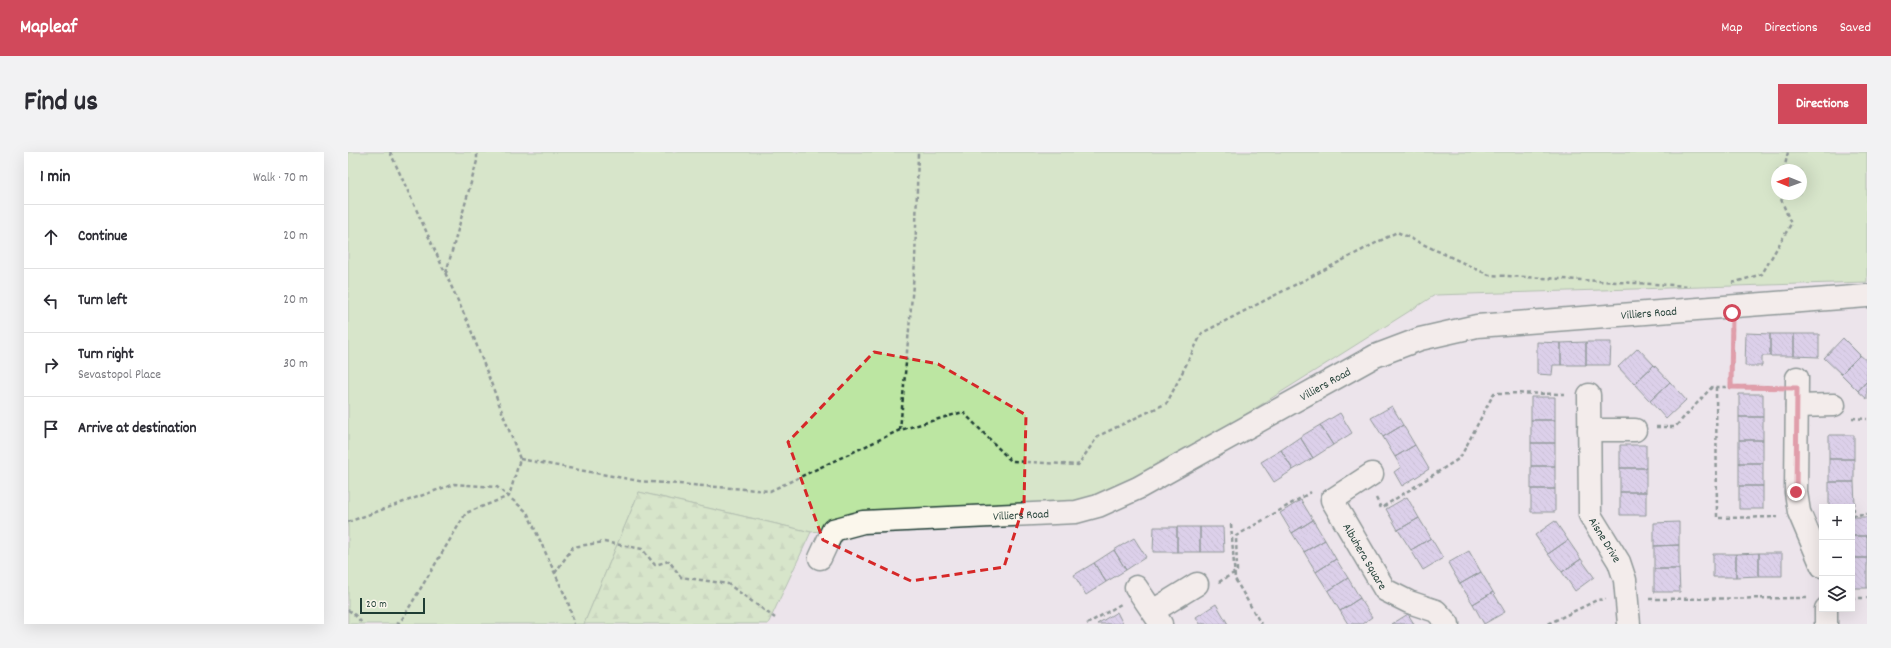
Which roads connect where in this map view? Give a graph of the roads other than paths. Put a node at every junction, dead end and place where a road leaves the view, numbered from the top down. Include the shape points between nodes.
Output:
1 (1867, 296) edge
2 (1589, 395) road end
3 (1834, 405) dead end
4 (1589, 430) junction
5 (1635, 430) road end
6 (1368, 477) road end
7 (820, 558) dead end
8 (1819, 559) edge
9 (1197, 584) road end
10 (1138, 589) road end
11 (1822, 612) edge
12 (1157, 617) edge
13 (1448, 624) edge
14 (1630, 624) edge
15 (1826, 624) edge

1 - 7 street, Villiers Road via 1477,326 1420,339 1375,356 1138,488 1098,506 1076,512 863,522 833,530
2 - 4 street, Aisne Drive
3 - 8 street via 1797,390 1796,492 1801,517
4 - 5 street
4 - 14 street, Aisne Drive via 1590,515 1618,562 1625,580
6 - 13 street, Albuhera Square via 1332,500 1385,590 1436,611
9 - 12 street
10 - 12 street
11 - 15 street

